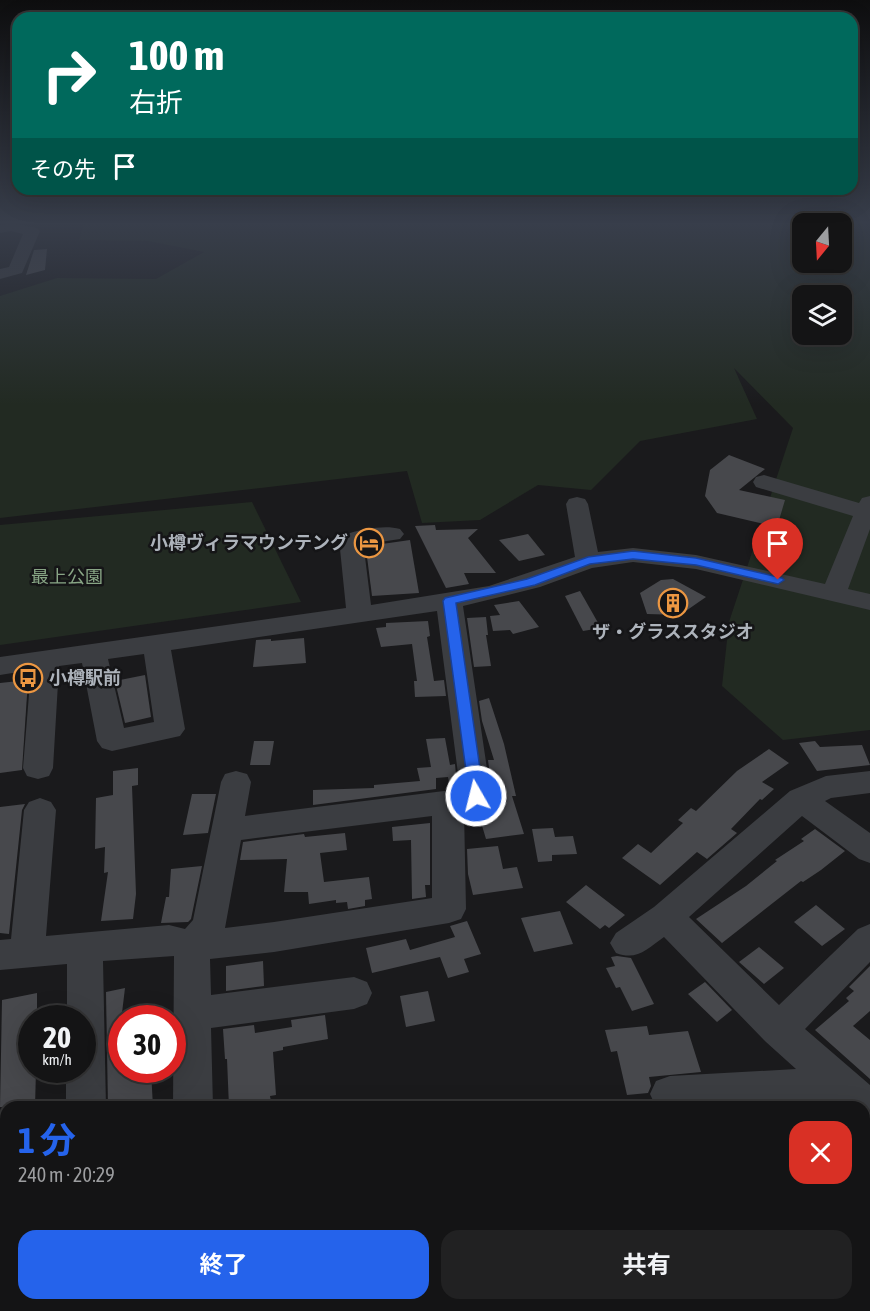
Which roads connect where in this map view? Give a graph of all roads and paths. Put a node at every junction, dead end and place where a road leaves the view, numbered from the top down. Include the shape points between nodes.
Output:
1 (764, 482) dead end
2 (577, 504) dead end
3 (868, 508) edge
4 (392, 534) dead end
5 (588, 561) junction
6 (834, 593) junction
7 (449, 601) junction
8 (870, 602) edge
9 (359, 614) junction
10 (156, 643) junction
11 (93, 652) junction
12 (46, 659) junction
13 (0, 666) edge
14 (38, 768) dead end
15 (236, 782) dead end
16 (870, 782) edge
17 (801, 799) junction
18 (448, 803) junction
19 (40, 810) dead end
20 (226, 830) junction
21 (870, 850) edge
22 (666, 917) junction
23 (870, 939) edge
24 (628, 943) dead end
25 (192, 946) junction
26 (85, 949) junction
27 (14, 953) edge
28 (354, 993) dead end
29 (193, 1014) junction
30 (779, 1030) junction
31 (843, 1085) junction
32 (670, 1094) dead end
33 (86, 1101) edge
34 (193, 1101) edge
35 (860, 1101) edge

1 - 3 street
2 - 5 street
3 - 6 street
4 - 9 street via 358,538 352,549
5 - 6 street via 633,555 664,557
5 - 7 street via 531,582
6 - 8 street
7 - 9 street
7 - 18 street via 476,796
9 - 10 street
10 - 11 street
10 - 11 street via 170,729 112,741
11 - 12 street
12 - 13 street
12 - 14 street
15 - 20 street
16 - 17 street via 826,787
17 - 21 street
17 - 22 street
18 - 20 street
18 - 25 street via 449,909
19 - 27 street
20 - 25 street via 209,925
22 - 24 street
22 - 30 street
23 - 30 street
25 - 26 street via 170,940
25 - 29 street
26 - 27 street
26 - 33 street
28 - 29 street
29 - 34 street
30 - 31 street
31 - 32 street
31 - 35 street

